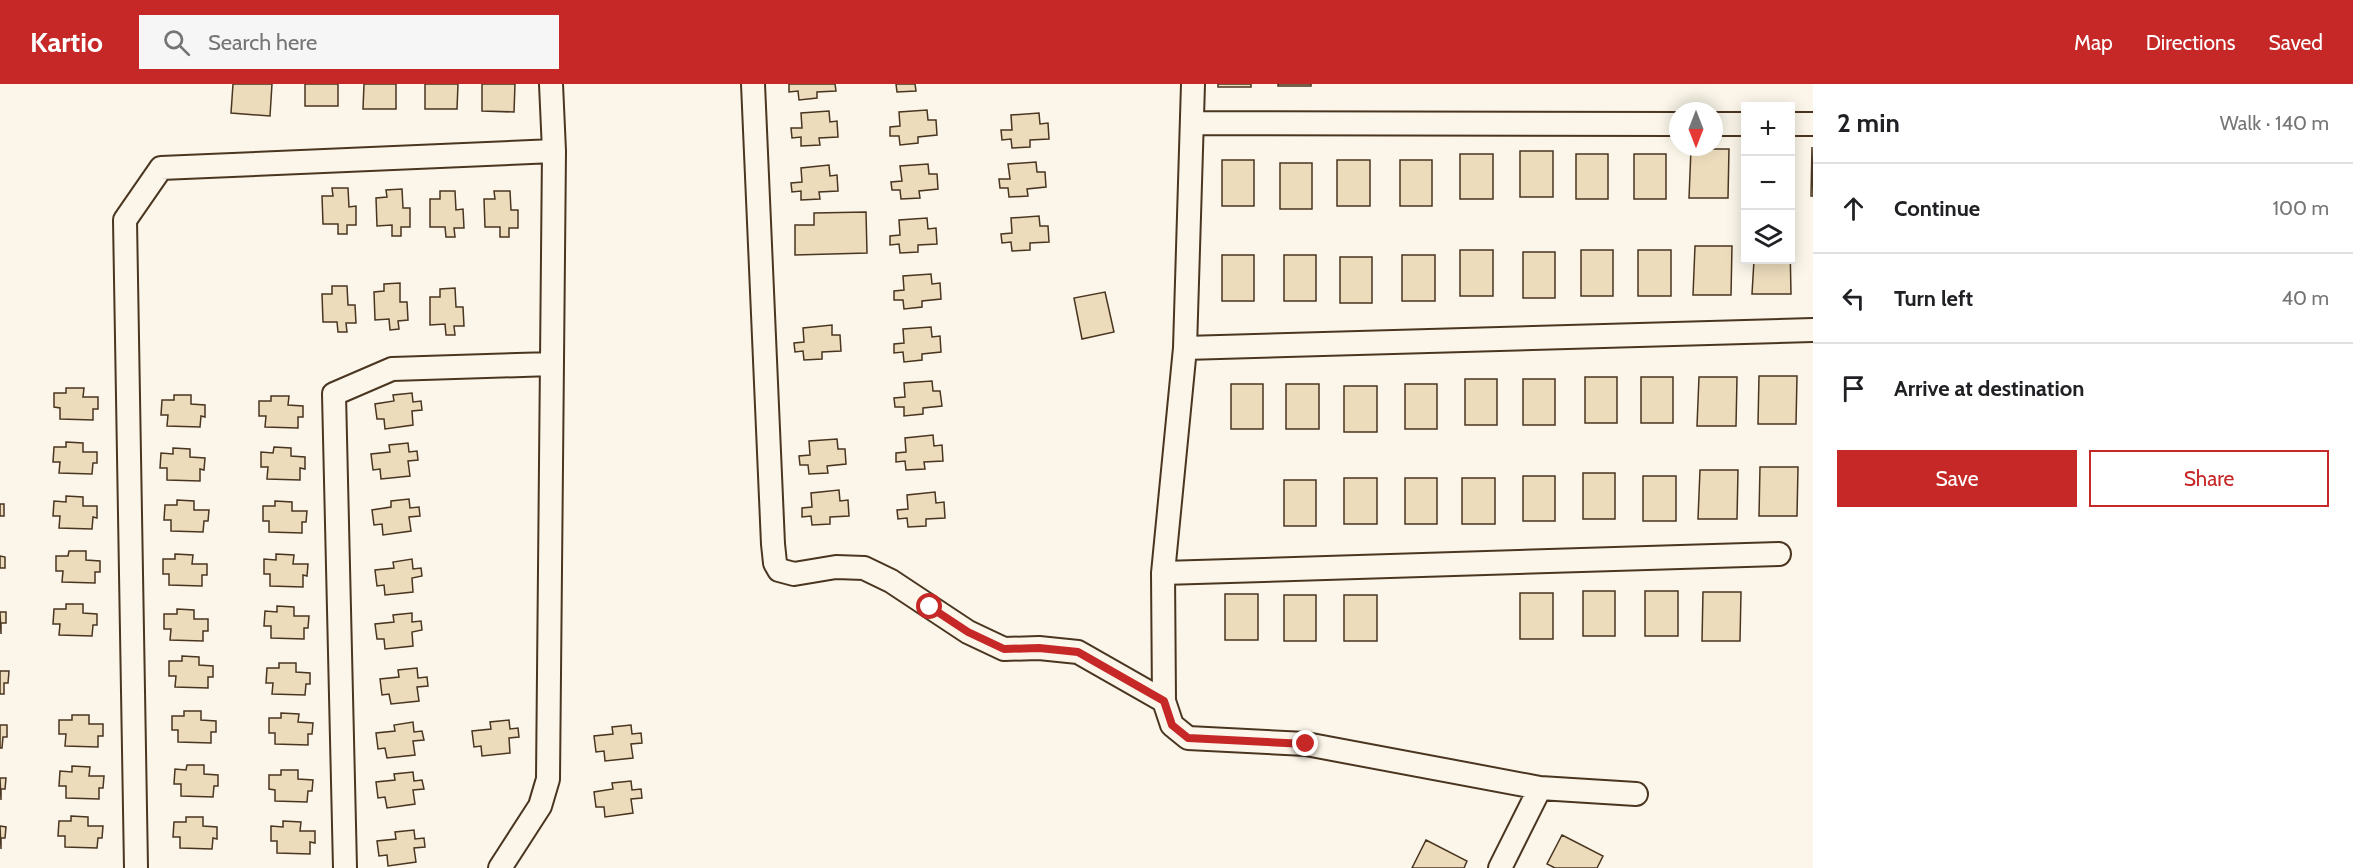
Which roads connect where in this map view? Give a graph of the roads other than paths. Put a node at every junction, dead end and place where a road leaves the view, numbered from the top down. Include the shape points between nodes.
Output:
1 (550, 84) edge
2 (753, 84) edge
3 (1193, 84) edge
4 (1192, 123) junction
5 (1669, 124) edge
6 (1723, 124) edge
7 (1741, 124) edge
8 (1795, 124) edge
9 (1813, 124) edge
10 (554, 151) junction
11 (1813, 330) edge
12 (1185, 348) junction
13 (552, 364) junction
14 (1779, 554) dead end
15 (1163, 573) junction
16 (1164, 701) junction
17 (1540, 788) junction
18 (1636, 794) dead end
19 (136, 868) edge
20 (345, 868) edge
21 (500, 868) edge
22 (1500, 868) edge

1 - 10 street
2 - 16 street via 773,544 779,570 794,574 836,567 864,568 891,581 968,632 1004,649 1078,652
3 - 4 street
4 - 5 street
4 - 12 street
6 - 7 street
8 - 9 street
10 - 13 street
10 - 19 street via 160,168 125,220
11 - 12 street
12 - 15 street
13 - 20 street via 392,369 334,393
13 - 21 street via 548,778 540,806
14 - 15 street
15 - 16 street
16 - 17 street via 1172,725 1188,738 1306,744
17 - 18 street
17 - 22 street

